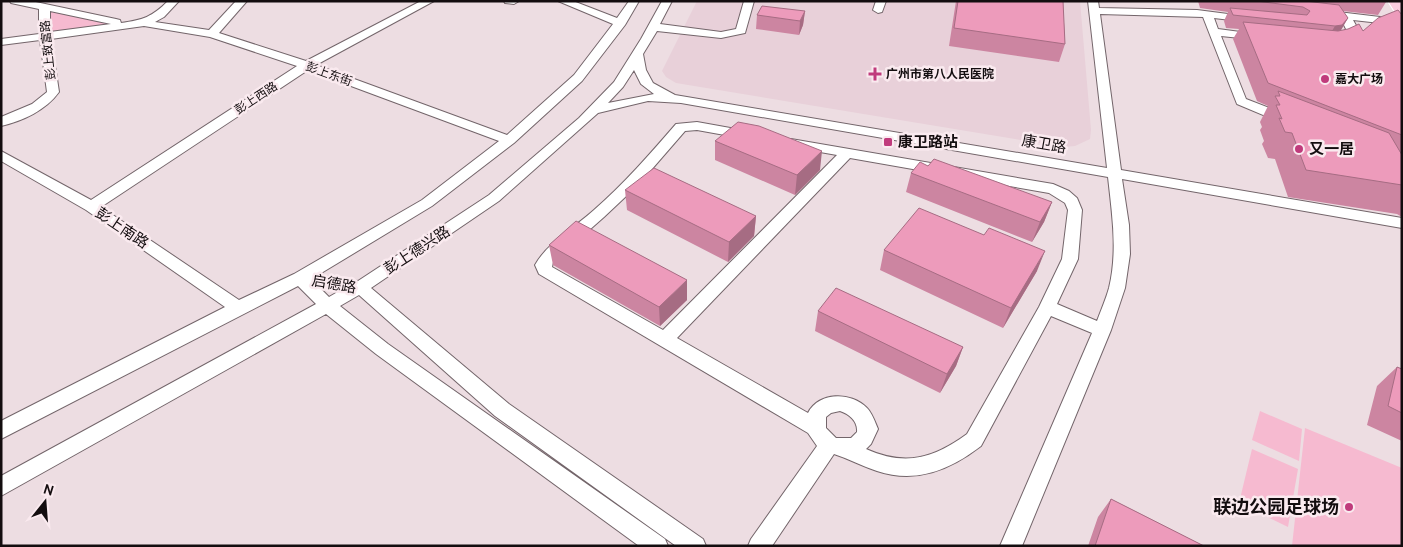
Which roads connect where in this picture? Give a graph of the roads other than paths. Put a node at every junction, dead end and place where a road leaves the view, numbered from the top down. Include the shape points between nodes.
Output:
1 (15, 1) edge
2 (174, 1) edge
3 (242, 1) edge
4 (429, 1) edge
5 (509, 1) edge
6 (514, 1) edge
7 (563, 1) edge
8 (634, 1) edge
9 (667, 1) edge
10 (1194, 1) edge
11 (1394, 1) edge
12 (1094, 6) edge
13 (44, 7) junction
14 (750, 9) edge
15 (1402, 12) edge
16 (1325, 13) edge
17 (1202, 14) junction
18 (1345, 16) junction
19 (1256, 20) edge
20 (1380, 20) edge
21 (144, 22) junction
22 (621, 23) junction
23 (128, 24) junction
24 (654, 27) junction
25 (1214, 32) junction
26 (212, 34) junction
27 (45, 35) junction
28 (1268, 38) edge
29 (1, 42) edge
30 (1327, 44) edge
31 (638, 55) junction
32 (306, 66) junction
33 (681, 99) junction
34 (595, 110) junction
35 (1, 122) edge
36 (1294, 123) edge
37 (509, 140) junction
38 (847, 153) junction
39 (1, 155) edge
40 (1115, 173) junction
41 (91, 207) junction
42 (1402, 223) edge
43 (300, 278) junction
44 (360, 286) junction
45 (326, 304) junction
46 (1047, 307) junction
47 (238, 308) junction
48 (1102, 330) junction
49 (666, 339) junction
50 (815, 427) junction
51 (1, 431) edge
52 (838, 446) junction
53 (1, 487) edge
54 (656, 546) edge
55 (695, 546) edge
56 (759, 546) edge
57 (1011, 546) edge

1 - 13 street
2 - 21 street via 160,15
3 - 26 street
4 - 32 street, 彭上西路
5 - 6 street
7 - 22 street
8 - 22 street
9 - 24 street, 彭上德兴路
10 - 17 street
11 - 15 main road
12 - 17 street
12 - 40 street
13 - 23 street
13 - 27 street, 彭上致富路
14 - 24 street via 741,31 721,35
16 - 18 street
17 - 19 street
17 - 25 street
18 - 20 street
18 - 30 street via 1352,29 1337,43
21 - 23 street
21 - 26 street, 彭上东街
22 - 37 street via 578,78
23 - 27 street
24 - 31 street, 彭上德兴路
25 - 28 street
25 - 36 street via 1241,101
26 - 32 street, 彭上东街
27 - 29 street
27 - 35 street, 彭上致富路 via 53,92 50,98
31 - 33 street via 640,74 647,85
31 - 34 street, 彭上德兴路 via 622,82
32 - 37 street, 彭上东街
32 - 41 street, 彭上西路
33 - 34 street via 648,98
33 - 40 street, 康卫路
34 - 44 street, 彭上德兴路 via 494,198
37 - 43 street via 427,203
38 - 46 street via 1053,189 1064,194 1076,210 1070,259
38 - 49 street
38 - 49 street via 697,126 681,127 634,181 543,262 544,270
39 - 41 street, 彭上南路
40 - 42 street, 康卫路
40 - 48 street via 1122,254 1117,288
41 - 47 street, 彭上南路
43 - 44 street, 启德路
43 - 45 street, 启德路
43 - 47 street
44 - 45 street, 彭上德兴路
44 - 55 street, 启德路 via 502,410
45 - 53 street, 彭上德兴路
45 - 54 street, 启德路 via 382,349
46 - 48 street
46 - 52 street via 974,440 957,455 924,467 905,467 868,460
47 - 51 street
48 - 57 street
49 - 50 street
50 - 52 street via 819,435
50 - 52 street via 816,417 824,407 840,403 855,408 865,418 866,435 858,444
52 - 56 street

